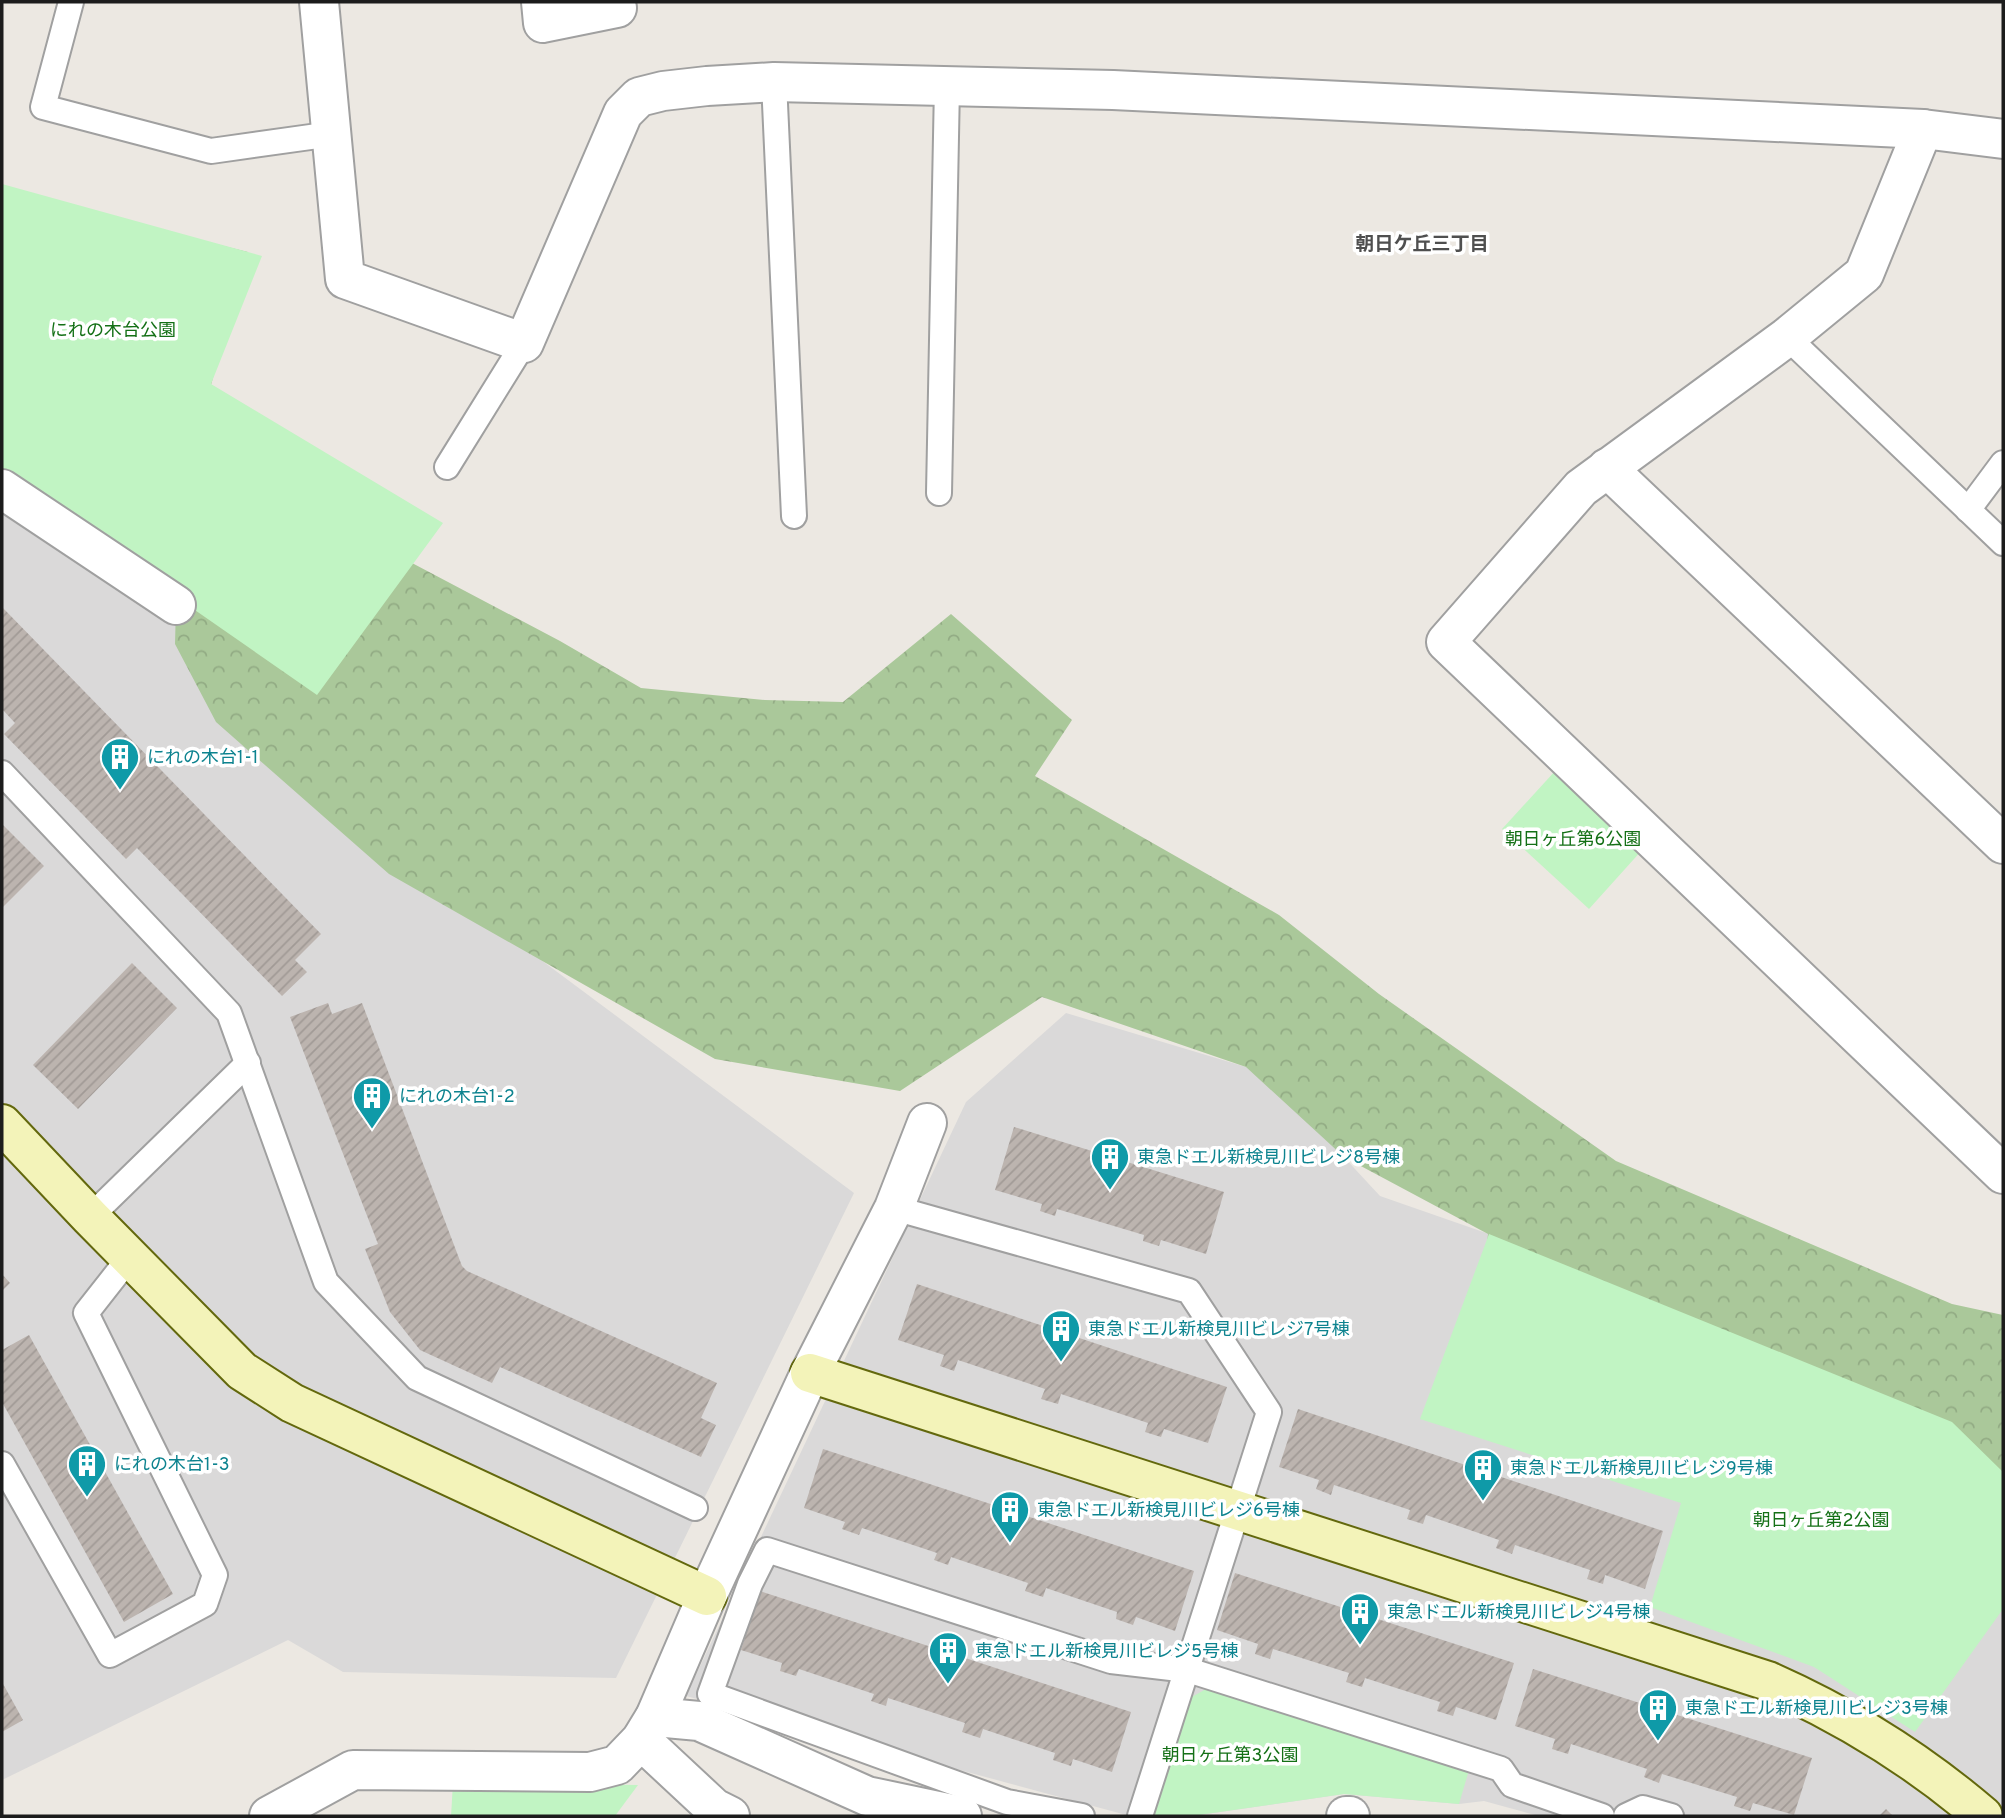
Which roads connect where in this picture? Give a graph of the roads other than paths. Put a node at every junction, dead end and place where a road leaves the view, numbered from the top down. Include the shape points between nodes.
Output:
1 (71, 2) edge
2 (319, 2) edge
3 (541, 2) edge
4 (617, 8) dead end
5 (774, 82) junction
6 (947, 86) junction
7 (1923, 129) junction
8 (332, 134) junction
9 (2003, 139) edge
10 (1787, 337) junction
11 (524, 343) junction
12 (2003, 463) edge
13 (447, 467) dead end
14 (1607, 468) junction
15 (2, 489) edge
16 (939, 493) dead end
17 (1968, 510) junction
18 (794, 516) dead end
19 (2003, 543) edge
20 (176, 605) dead end
21 (2, 773) edge
22 (2003, 844) edge
23 (248, 1063) junction
24 (927, 1123) dead end
25 (2, 1124) edge
26 (2003, 1174) edge
27 (894, 1208) junction
28 (90, 1217) junction
29 (130, 1257) junction
30 (810, 1373) junction
31 (2, 1464) edge
32 (695, 1508) dead end
33 (1238, 1511) junction
34 (707, 1596) junction
35 (1188, 1670) junction
36 (648, 1728) junction
37 (269, 1816) edge
38 (730, 1816) edge
39 (961, 1816) edge
40 (1082, 1816) edge
41 (1140, 1816) edge
42 (1602, 1816) edge
43 (1626, 1816) edge
44 (1671, 1816) edge
45 (1983, 1816) edge

1 - 8 lane via 43,107 211,151
2 - 8 street
3 - 4 street via 543,23
5 - 6 street
5 - 11 street via 663,91 639,97 623,113
5 - 18 lane
6 - 7 street
6 - 16 lane
7 - 9 street
7 - 10 street via 1864,274
8 - 11 street via 345,279
10 - 14 street
10 - 17 lane
11 - 13 lane
12 - 17 lane
14 - 22 street
14 - 26 street via 1581,488 1446,642
15 - 20 street
17 - 19 lane
21 - 23 lane via 229,1013
23 - 28 lane
23 - 32 lane via 326,1282 417,1378
24 - 27 street
25 - 28 street
27 - 30 street
27 - 33 lane via 1189,1291 1269,1412
28 - 29 street
29 - 31 lane via 86,1313 215,1575 205,1604 110,1655
29 - 34 street via 242,1371 292,1403
30 - 33 street
30 - 34 street
33 - 35 lane
33 - 45 street via 1768,1681 1871,1733
34 - 36 street
35 - 40 lane via 1111,1661 767,1550 709,1694 1007,1802
35 - 41 lane
35 - 42 lane via 1501,1769 1512,1785
36 - 37 street via 617,1765 590,1772 353,1770
36 - 38 street via 714,1808
36 - 39 street via 699,1721 867,1796
43 - 44 lane via 1643,1808

